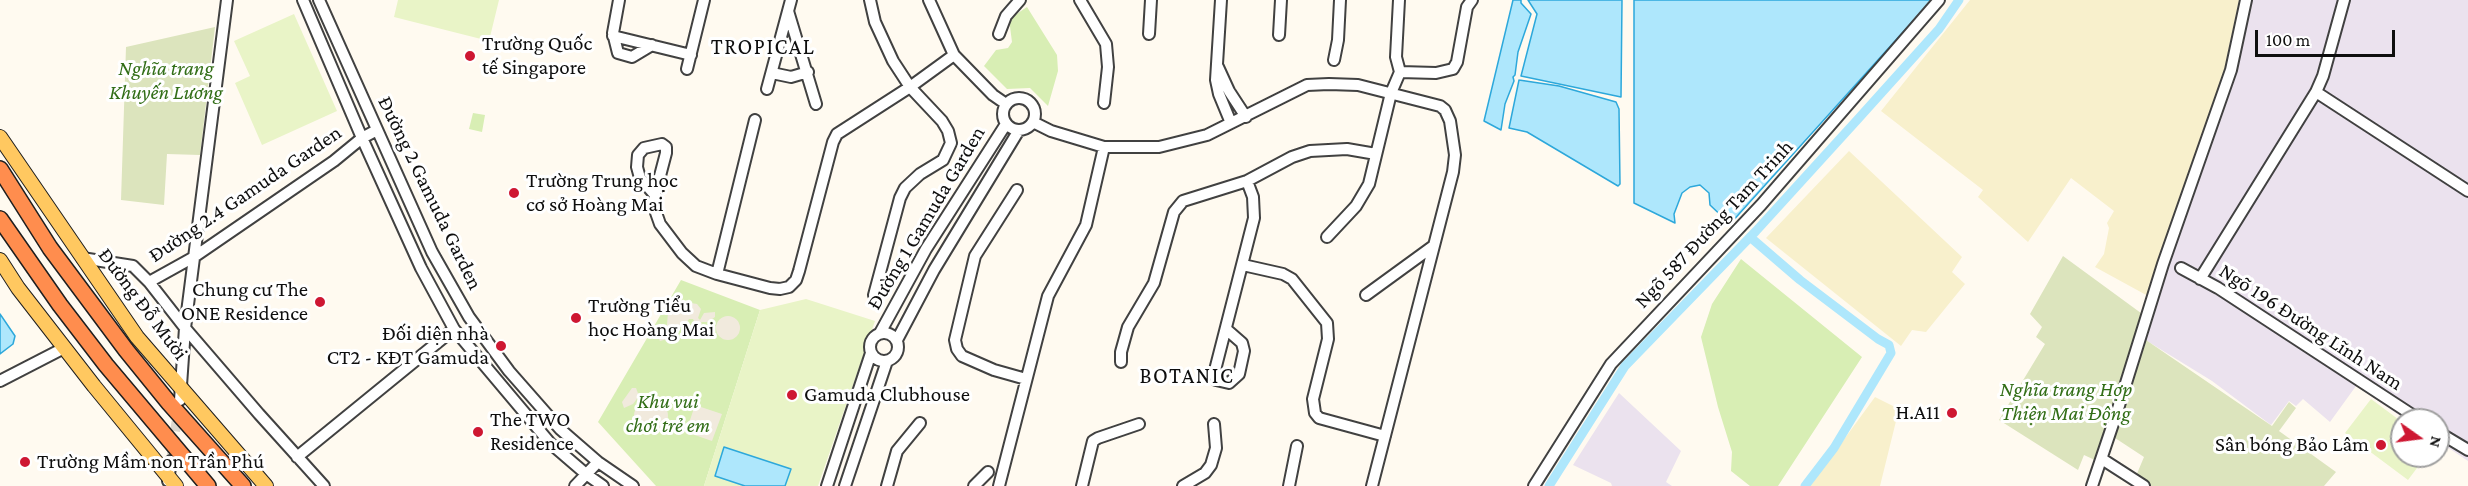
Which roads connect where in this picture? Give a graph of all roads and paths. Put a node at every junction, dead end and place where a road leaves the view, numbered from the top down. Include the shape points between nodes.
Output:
1 (227, 0) edge
2 (303, 0) edge
3 (319, 0) edge
4 (619, 0) edge
5 (704, 0) edge
6 (870, 0) edge
7 (929, 0) edge
8 (1020, 0) edge
9 (1080, 0) edge
10 (1151, 0) edge
11 (1221, 0) edge
12 (1281, 0) edge
13 (1340, 0) edge
14 (1399, 0) edge
15 (1939, 0) edge
16 (2246, 0) edge
17 (2344, 0) edge
18 (1467, 2) edge
19 (789, 5) edge
20 (999, 33) dead end
21 (1149, 34) dead end
22 (1278, 35) dead end
23 (613, 36) junction
24 (652, 45) junction
25 (691, 55) junction
26 (954, 55) junction
27 (1334, 60) dead end
28 (1218, 67) junction
29 (687, 69) dead end
30 (808, 72) junction
31 (1400, 72) junction
32 (772, 73) junction
33 (910, 87) junction
34 (767, 89) dead end
35 (2316, 92) junction
36 (1391, 93) junction
37 (1104, 103) dead end
38 (816, 104) dead end
39 (1006, 104) junction
40 (1246, 117) junction
41 (755, 120) dead end
42 (1033, 122) junction
43 (1231, 123) junction
44 (1006, 124) junction
45 (377, 130) junction
46 (1019, 130) junction
47 (0, 137) edge
48 (362, 138) junction
49 (1104, 147) junction
50 (1376, 154) junction
51 (0, 169) edge
52 (1246, 181) junction
53 (1017, 190) dead end
54 (2468, 191) edge
55 (655, 195) dead end
56 (0, 219) edge
57 (1327, 237) dead end
58 (1432, 247) junction
59 (194, 257) junction
60 (82, 258) junction
61 (0, 260) edge
62 (436, 260) junction
63 (919, 262) junction
64 (1243, 264) junction
65 (421, 268) junction
66 (2181, 268) dead end
67 (934, 270) junction
68 (717, 274) junction
69 (2200, 279) junction
70 (149, 282) junction
71 (874, 295) dead end
72 (1366, 295) dead end
73 (185, 328) junction
74 (454, 329) junction
75 (1226, 329) junction
76 (880, 333) junction
77 (897, 340) junction
78 (64, 348) junction
79 (871, 353) junction
80 (887, 361) junction
81 (1121, 363) dead end
82 (1026, 379) junction
83 (0, 381) edge
84 (181, 395) junction
85 (2402, 408) edge
86 (920, 423) dead end
87 (1139, 424) dead end
88 (1214, 424) dead end
89 (1385, 436) junction
90 (2450, 439) edge
91 (1297, 446) dead end
92 (2468, 450) edge
93 (297, 457) junction
94 (2102, 459) junction
95 (171, 461) tunnel mouth
96 (598, 462) junction
97 (988, 472) dead end
98 (586, 474) junction
99 (171, 483) edge
100 (208, 486) edge
101 (243, 486) edge
102 (266, 486) edge
103 (324, 486) edge
104 (575, 486) edge
105 (603, 486) edge
106 (633, 486) edge
107 (827, 486) edge
108 (845, 486) edge
109 (887, 486) edge
110 (974, 486) edge
111 (999, 486) edge
112 (1082, 486) edge
113 (1183, 486) edge
114 (1289, 486) edge
115 (1372, 486) edge
116 (1534, 486) edge
117 (2092, 486) edge
118 (2145, 486) edge

1 - 59 street
2 - 48 street, Đường 2 Gamuda Garden
3 - 45 street, Đường 2 Gamuda Garden
4 - 23 street
5 - 25 street
6 - 33 street via 882,40
7 - 26 street
8 - 20 street via 1006,16
9 - 37 street via 1106,44
10 - 21 street
11 - 28 street
12 - 22 street
13 - 27 street
14 - 31 street via 1396,57
15 - 116 street, Ngõ 587 Đường Tam Trinh via 1761,204 1611,364
16 - 94 street via 2231,70 2163,264
17 - 35 street
18 - 31 street via 1453,69 1436,73
19 - 30 street
19 - 32 street
23 - 24 street
23 - 24 street via 618,53 624,56 632,57
24 - 25 street
25 - 29 street
26 - 33 street
26 - 39 street
28 - 40 street
28 - 43 street via 1219,94
30 - 32 street via 791,77
30 - 38 street
31 - 36 street
32 - 34 street
33 - 68 street via 837,134 799,271 789,287 780,290
33 - 71 street via 942,121 951,143 943,160 920,174 900,198
35 - 54 street
35 - 69 street
36 - 40 street via 1358,85 1307,86
36 - 50 street
36 - 58 street via 1440,106 1449,121 1455,155
39 - 42 street via 1017,98 1028,100 1035,110
39 - 44 street
40 - 43 street
41 - 68 street
42 - 46 street
42 - 49 street
43 - 49 street via 1207,135 1159,147
44 - 46 street
44 - 63 street, Đường 1 Gamuda Garden
45 - 48 street, Đường 2.4 Gamuda Garden
45 - 62 street, Đường 2 Gamuda Garden
46 - 67 street, Đường 1 Gamuda Garden
47 - 60 main road, Đường Đỗ Mười
48 - 59 street, Đường 2.4 Gamuda Garden
48 - 65 street, Đường 2 Gamuda Garden
49 - 82 street via 1086,225 1048,296
50 - 52 street via 1347,149 1310,150
50 - 57 street via 1364,195
51 - 101 highway via 50,249 126,350
52 - 64 street via 1253,197 1254,218
52 - 81 street via 1178,205 1154,283 1128,327
53 - 82 street via 975,256 955,340 962,356
55 - 68 street via 654,207 660,224 682,253 696,266
56 - 100 highway via 106,365
58 - 72 street
58 - 89 street
59 - 70 street, Đường 2.4 Gamuda Garden
59 - 73 street
60 - 70 street via 133,266
60 - 84 main road, Đường Đỗ Mười
61 - 78 main road
62 - 65 street
62 - 96 street, Đường 2 Gamuda Garden via 469,317 509,371 560,429
63 - 67 street
63 - 76 street, Đường 1 Gamuda Garden
64 - 75 street
64 - 89 street via 1292,279 1327,324 1328,339 1313,399 1318,418
65 - 74 street, Đường 2 Gamuda Garden
66 - 69 street, Ngõ 196 Đường Lĩnh Nam
67 - 77 street, Đường 1 Gamuda Garden
69 - 85 street, Ngõ 196 Đường Lĩnh Nam
70 - 73 street
73 - 84 street
73 - 93 street
74 - 93 street
74 - 98 street, Đường 2 Gamuda Garden via 550,443
75 - 75 street via 1215,374 1216,380 1223,383 1236,380 1244,351 1242,343
76 - 77 street via 887,332
76 - 79 street via 870,342
77 - 80 street via 897,353
78 - 83 street
78 - 99 main road
79 - 80 street via 880,361
79 - 107 street
80 - 108 street
82 - 111 street
84 - 102 main road, Đường Đỗ Mười
86 - 109 street via 897,451
87 - 112 street via 1093,441
88 - 113 street via 1216,448 1212,465
89 - 115 street
90 - 92 street
91 - 114 street
93 - 103 street
94 - 117 street
94 - 118 street
95 - 99 street
96 - 98 street
96 - 106 street, Đường 2 Gamuda Garden
97 - 110 street
98 - 104 street
98 - 105 street, Đường 2 Gamuda Garden

